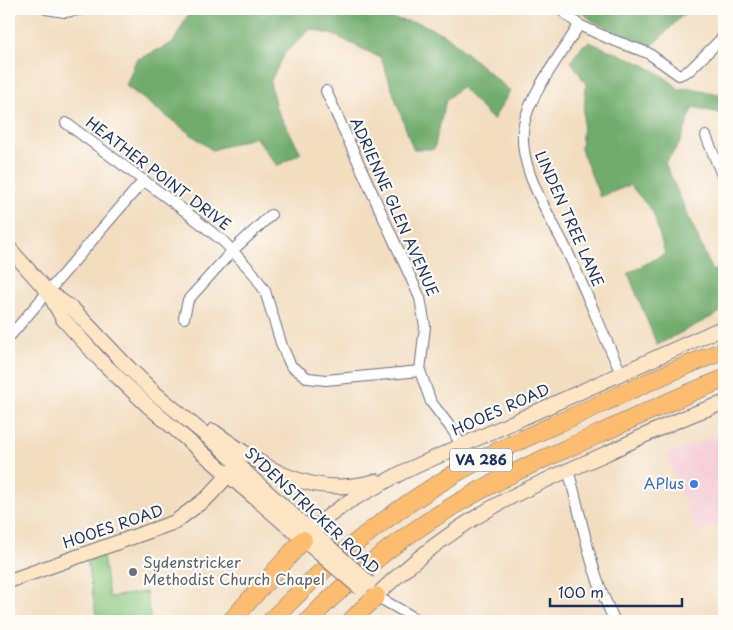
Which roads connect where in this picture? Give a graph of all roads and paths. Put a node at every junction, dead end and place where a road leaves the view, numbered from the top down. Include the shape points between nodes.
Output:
1 (46, 9) edge
2 (83, 9) edge
3 (560, 9) edge
4 (579, 25) junction
5 (724, 36) edge
6 (326, 91) dead end
7 (66, 123) dead end
8 (706, 136) dead end
9 (144, 180) junction
10 (724, 180) edge
11 (272, 215) dead end
12 (9, 248) edge
13 (232, 251) junction
14 (48, 292) junction
15 (184, 318) dead end
16 (724, 326) edge
17 (9, 337) edge
18 (724, 351) edge
19 (420, 371) junction
20 (621, 374) junction
21 (724, 379) edge
22 (156, 394) junction
23 (724, 402) edge
24 (461, 446) junction
25 (233, 470) junction
26 (568, 470) junction
27 (403, 472) junction
28 (307, 536) junction
29 (9, 581) edge
30 (369, 589) junction
31 (231, 621) edge
32 (271, 621) edge
33 (308, 621) edge
34 (350, 621) edge
35 (420, 621) edge
36 (615, 621) edge

1 - 2 street via 65,12
3 - 4 street
4 - 5 street via 648,53 680,74 690,70
4 - 20 street, LINDEN TREE LANE via 532,100 524,126 522,150 532,182
6 - 19 street, ADRIENNE GLEN AVENUE via 420,298 425,326
7 - 9 street, HEATHER POINT DRIVE
8 - 10 street
9 - 13 street, HEATHER POINT DRIVE
9 - 14 street
11 - 13 street
12 - 14 main road, SYDENSTRICKER ROAD
13 - 15 street via 188,300
13 - 19 street, HEATHER POINT DRIVE via 265,291 291,366 308,378 326,380
14 - 17 street
14 - 22 main road, SYDENSTRICKER ROAD via 73,309
14 - 25 main road, SYDENSTRICKER ROAD via 64,319 148,406
16 - 20 main road, HOOES ROAD
18 - 32 highway, VA 286 via 519,441 457,473 359,540
19 - 24 street, ADRIENNE GLEN AVENUE via 431,402
20 - 24 main road, HOOES ROAD
21 - 33 highway, VA 286 via 522,469 466,498 385,552
22 - 25 main road, SYDENSTRICKER ROAD via 220,447
22 - 27 main road via 270,469 295,480 318,486 349,486
23 - 26 main road
24 - 27 main road, HOOES ROAD
25 - 28 main road, SYDENSTRICKER ROAD
25 - 29 main road, HOOES ROAD via 194,510 169,525
26 - 30 main road via 470,522
26 - 36 street via 595,576
27 - 28 main road, HOOES ROAD via 348,502
28 - 30 main road, SYDENSTRICKER ROAD, bridge
28 - 31 highway
30 - 34 highway
30 - 35 street

